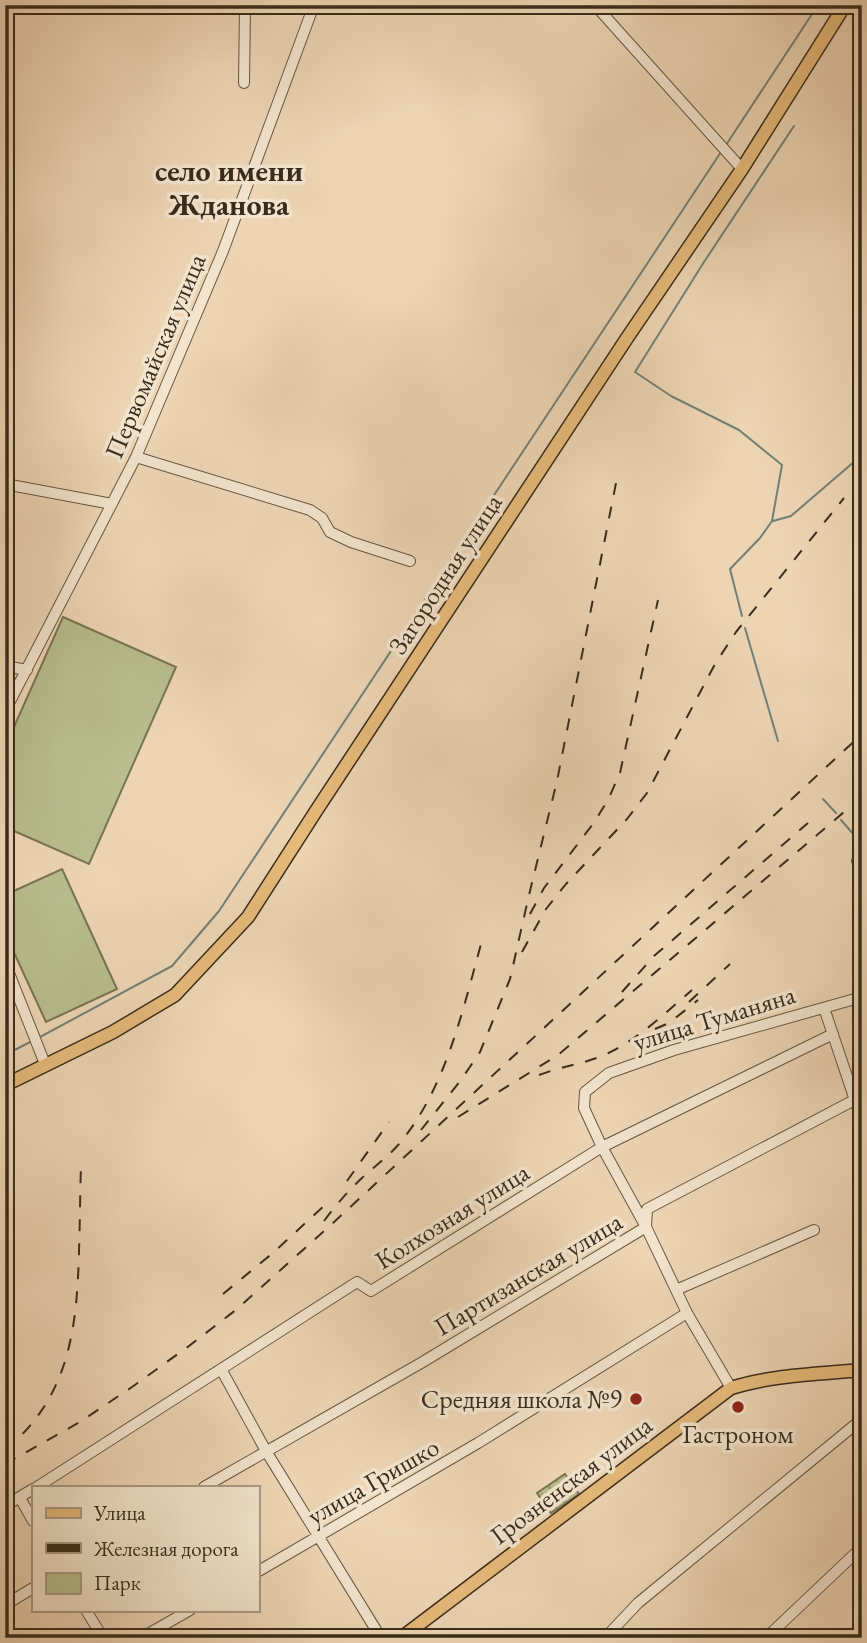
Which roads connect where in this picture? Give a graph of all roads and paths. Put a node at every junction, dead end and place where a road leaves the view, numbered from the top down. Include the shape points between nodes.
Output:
1 (245, 5) edge
2 (313, 5) edge
3 (595, 5) edge
4 (845, 5) edge
5 (244, 83) dead end
6 (742, 169) junction
7 (136, 457) junction
8 (5, 484) edge
9 (112, 504) junction
10 (410, 561) dead end
11 (5, 666) edge
12 (27, 670) junction
13 (5, 710) edge
14 (6, 966) edge
15 (862, 997) edge
16 (824, 1008) junction
17 (833, 1034) junction
18 (45, 1064) junction
19 (5, 1085) edge
20 (858, 1099) edge
21 (862, 1121) edge
22 (602, 1147) junction
23 (646, 1227) junction
24 (814, 1230) dead end
25 (676, 1290) junction
26 (687, 1313) junction
27 (220, 1369) junction
28 (862, 1370) edge
29 (731, 1388) junction
30 (862, 1419) edge
31 (266, 1451) junction
32 (38, 1486) edge
33 (206, 1486) edge
34 (32, 1490) edge
35 (20, 1498) junction
36 (5, 1506) edge
37 (32, 1519) edge
38 (319, 1536) junction
39 (862, 1547) edge
40 (259, 1571) edge
41 (32, 1589) edge
42 (5, 1605) edge
43 (87, 1612) edge
44 (186, 1612) edge
45 (103, 1638) edge
46 (141, 1638) edge
47 (382, 1638) edge
48 (401, 1638) edge
49 (605, 1638) edge
50 (766, 1638) edge

1 - 5 street
2 - 7 street, Первомайская улица via 223,251
3 - 6 street
4 - 6 main road, Загородная улица
6 - 18 main road, Загородная улица via 248,918 175,995 113,1032
7 - 9 street, Первомайская улица
7 - 10 street via 310,510 330,532
8 - 9 street
9 - 12 street, Первомайская улица
11 - 12 street
12 - 13 street, Первомайская улица
14 - 18 street
15 - 16 street, улица Туманяна
16 - 17 street
16 - 22 street, улица Туманяна via 609,1073 585,1092 584,1108
17 - 20 street
17 - 22 street, Колхозная улица
18 - 19 main road, Загородная улица
20 - 21 street
20 - 23 street, Партизанская улица via 647,1209
22 - 23 street
22 - 27 street, Колхозная улица via 371,1291 357,1282
23 - 25 street
23 - 31 street, Партизанская улица
24 - 25 street
25 - 26 street
26 - 29 street
26 - 38 street, улица Гришко
27 - 31 street
27 - 32 street, Колхозная улица
28 - 29 main road, Грозненская улица
29 - 48 main road, Грозненская улица
30 - 49 street via 638,1603
31 - 33 street, Партизанская улица
31 - 38 street
34 - 35 street, Колхозная улица
35 - 36 street, Колхозная улица
35 - 37 street
38 - 40 street, улица Гришко
38 - 47 street
39 - 50 street
41 - 42 street
43 - 45 street
44 - 46 street

